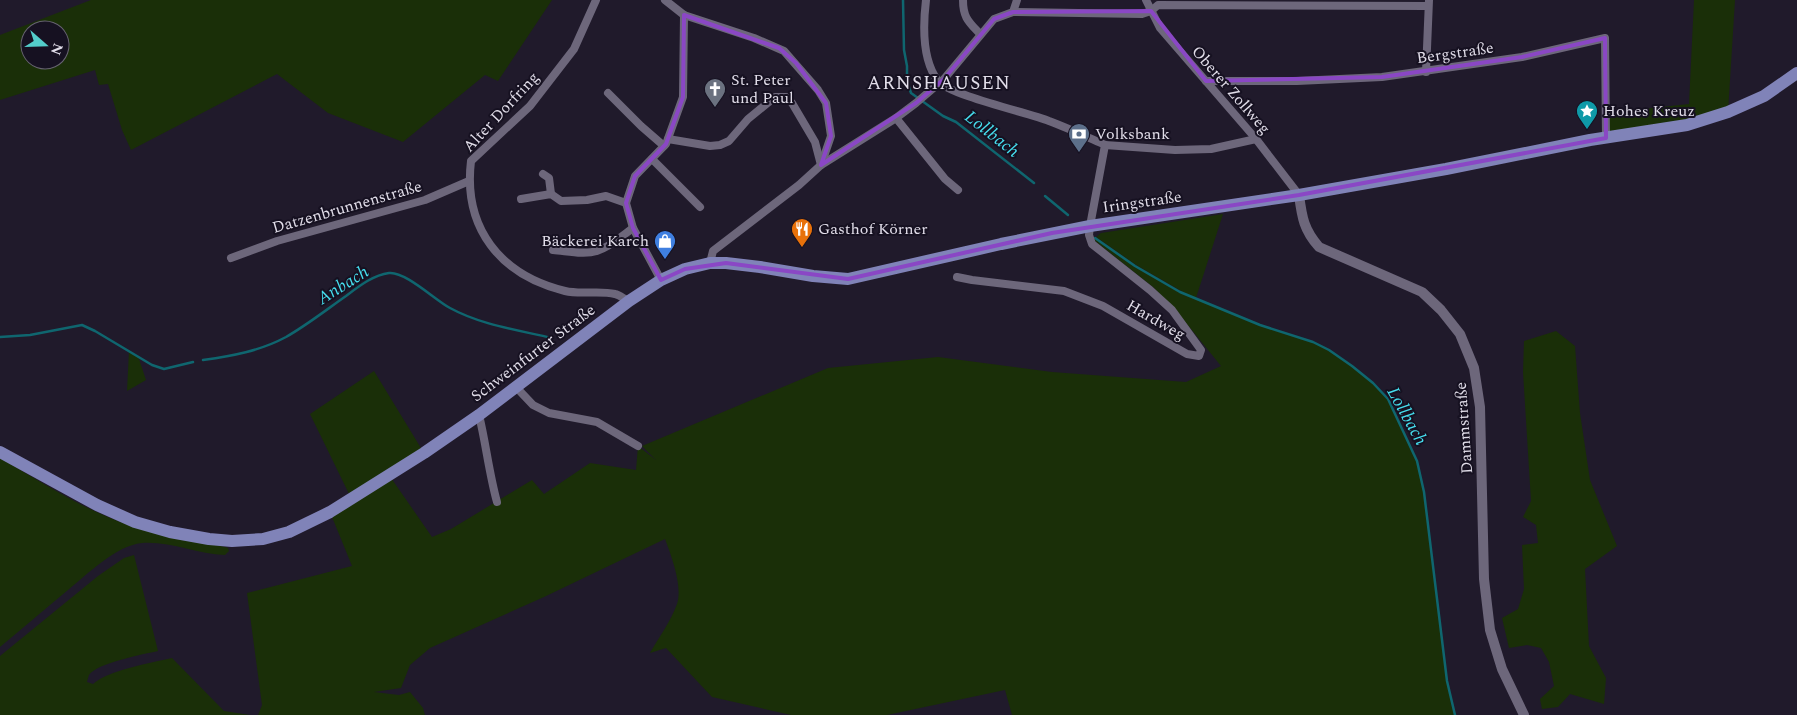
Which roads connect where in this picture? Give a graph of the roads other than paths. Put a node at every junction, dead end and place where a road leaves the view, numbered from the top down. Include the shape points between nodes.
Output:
1 (596, 0) edge
2 (665, 0) edge
3 (926, 0) edge
4 (964, 0) edge
5 (1016, 0) edge
6 (1146, 0) edge
7 (1429, 3) edge
8 (1150, 11) junction
9 (1013, 12) junction
10 (684, 14) junction
11 (980, 34) junction
12 (1426, 72) junction
13 (1797, 73) edge
14 (1206, 81) junction
15 (940, 83) junction
16 (608, 93) dead end
17 (896, 118) junction
18 (1606, 138) junction
19 (1256, 139) junction
20 (666, 142) junction
21 (1105, 146) junction
22 (652, 159) junction
23 (821, 165) junction
24 (543, 174) dead end
25 (469, 181) junction
26 (958, 190) dead end
27 (551, 194) junction
28 (1299, 195) junction
29 (521, 199) dead end
30 (626, 203) junction
31 (700, 207) dead end
32 (1090, 226) junction
33 (633, 228) junction
34 (553, 250) dead end
35 (231, 258) dead end
36 (710, 263) junction
37 (956, 276) dead end
38 (661, 280) junction
39 (629, 301) junction
40 (515, 386) junction
41 (479, 415) junction
42 (638, 446) dead end
43 (0, 452) edge
44 (497, 502) dead end
45 (1524, 715) edge

1 - 25 street, Alter Dorfring via 574,49 530,106 471,161
2 - 10 street
3 - 15 street via 930,66
4 - 11 street via 966,19
5 - 9 street
6 - 8 street, Oberer Zollweg
7 - 8 street via 1158,5
7 - 12 street
8 - 9 street via 1142,14
8 - 14 street, Oberer Zollweg via 1160,28
9 - 11 street via 994,19
10 - 20 street via 684,97
10 - 23 street via 780,48 796,63 826,104 831,136
11 - 15 street
12 - 14 street, Bergstraße via 1297,81
12 - 18 street, Bergstraße via 1522,57 1605,38
13 - 18 main road, Iringstraße via 1764,96 1728,112 1687,125
14 - 19 street, Oberer Zollweg
15 - 17 street
15 - 21 street via 962,94 1050,121
16 - 20 street via 641,126
17 - 23 street
17 - 26 street via 945,179
18 - 28 main road, Iringstraße
19 - 21 street via 1211,149
19 - 28 street, Oberer Zollweg
20 - 22 street
20 - 23 street via 710,146 729,142 748,119 775,96 786,97 815,142
21 - 32 street
22 - 30 street via 635,176
22 - 31 street
23 - 36 street via 713,251
24 - 27 street via 549,178
25 - 35 street, Datzenbrunnenstraße via 424,200 277,241
25 - 39 street, Alter Dorfring via 478,224 493,248 518,271 535,281 566,291 616,294
27 - 29 street
27 - 30 street via 561,201 606,196
28 - 32 main road, Iringstraße
28 - 45 street, Dammstraße via 1308,234 1319,248 1422,292 1460,334 1474,368 1480,407 1484,579 1490,630 1502,669
30 - 33 street
32 - 36 main road, Iringstraße via 848,279
32 - 37 street, Hardweg via 1092,244 1172,310 1201,350 1200,356 1187,354 1103,306 1064,291
33 - 34 street via 598,251
33 - 38 street
36 - 38 main road, Iringstraße via 685,269
38 - 39 main road, Schweinfurter Straße
39 - 40 main road, Schweinfurter Straße
40 - 41 main road, Schweinfurter Straße
40 - 42 street via 533,405 549,413 598,422
41 - 43 main road, Schweinfurter Straße via 330,512 289,532 263,539 232,541 170,532 135,522
41 - 44 street

